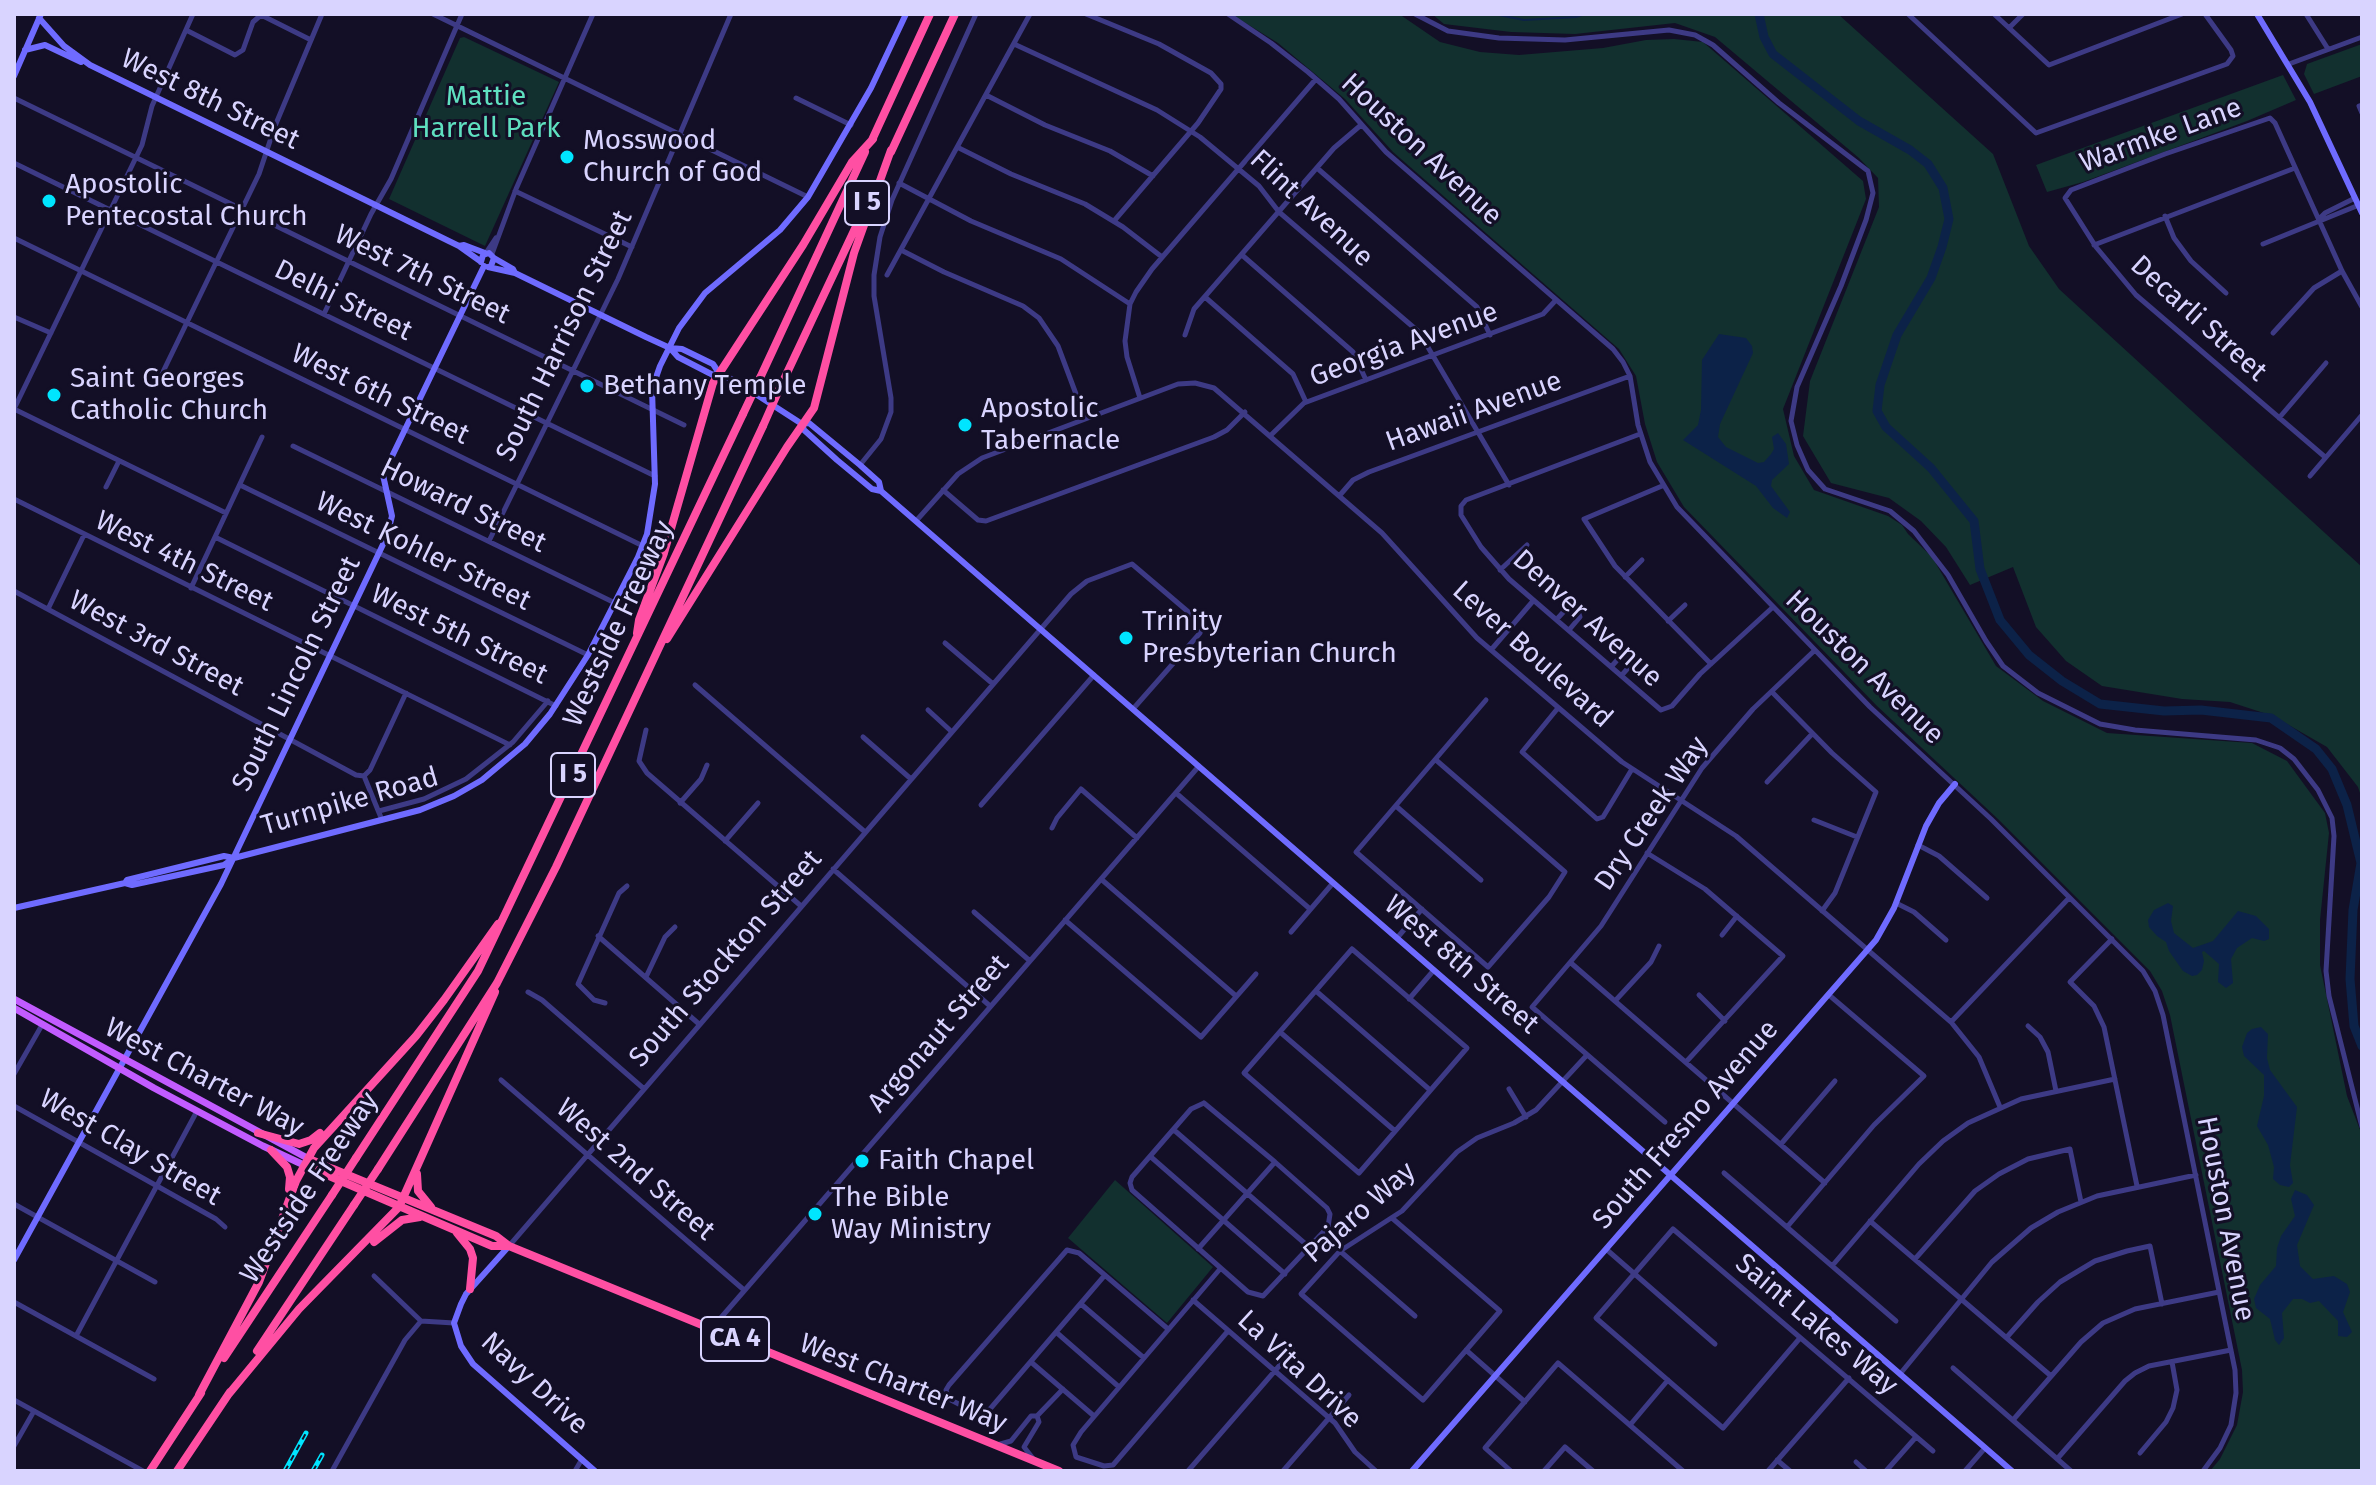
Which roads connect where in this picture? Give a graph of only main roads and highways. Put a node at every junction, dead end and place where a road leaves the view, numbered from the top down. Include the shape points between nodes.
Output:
1 (930, 14) edge
2 (955, 14) edge
3 (873, 139) junction
4 (891, 150) junction
5 (635, 642) junction
6 (658, 648) junction
7 (510, 908) junction
8 (497, 983) junction
9 (14, 999) edge
10 (14, 1008) edge
11 (42, 1025) junction
12 (72, 1031) junction
13 (197, 1111) junction
14 (342, 1114) junction
15 (237, 1122) junction
16 (258, 1133) junction
17 (271, 1150) junction
18 (307, 1162) junction
19 (418, 1167) junction
20 (403, 1197) junction
21 (289, 1198) junction
22 (399, 1207) junction
23 (434, 1211) junction
24 (422, 1217) junction
25 (454, 1230) junction
26 (509, 1246) junction
27 (362, 1248) junction
28 (470, 1289) road end
29 (199, 1395) junction
30 (228, 1395) junction
31 (152, 1467) edge
32 (177, 1471) edge
33 (1059, 1471) edge

1 - 3 highway, Westside Freeway / I 5
2 - 4 highway, Westside Freeway / I 5
3 - 5 highway, Westside Freeway / I 5, bridge
3 - 5 highway via 852,162 719,373
4 - 6 highway, Westside Freeway / I 5, bridge
4 - 6 highway via 854,253 810,416
5 - 7 highway, Westside Freeway / I 5
6 - 8 highway, Westside Freeway / I 5
7 - 14 highway via 416,1036
7 - 29 highway, Westside Freeway / I 5, bridge via 478,971
8 - 19 highway
8 - 30 highway, Westside Freeway / I 5, bridge
9 - 12 main road, West Charter Way
10 - 11 main road, West Charter Way
11 - 12 main road
11 - 13 main road, West Charter Way
12 - 15 main road, West Charter Way
13 - 15 main road
13 - 17 main road, West Charter Way
14 - 16 highway via 304,1144
14 - 18 highway
15 - 16 main road, West Charter Way
16 - 18 main road, West Charter Way
17 - 18 main road, West Charter Way
17 - 21 highway via 289,1172
18 - 20 highway, West Charter Way / CA 4
18 - 21 highway
18 - 22 highway, West Charter Way / CA 4
19 - 20 highway
19 - 23 highway via 418,1191
20 - 22 highway
20 - 23 highway, West Charter Way / CA 4
21 - 29 highway via 265,1267
22 - 24 highway, West Charter Way / CA 4
22 - 27 highway
23 - 26 highway, West Charter Way / CA 4
24 - 25 highway, West Charter Way / CA 4
24 - 27 highway via 402,1220
25 - 26 highway, West Charter Way / CA 4 via 492,1246
25 - 28 highway via 473,1258
26 - 33 highway, West Charter Way / CA 4
27 - 30 highway via 299,1309
29 - 31 highway, Westside Freeway / I 5
30 - 32 highway, Westside Freeway / I 5

